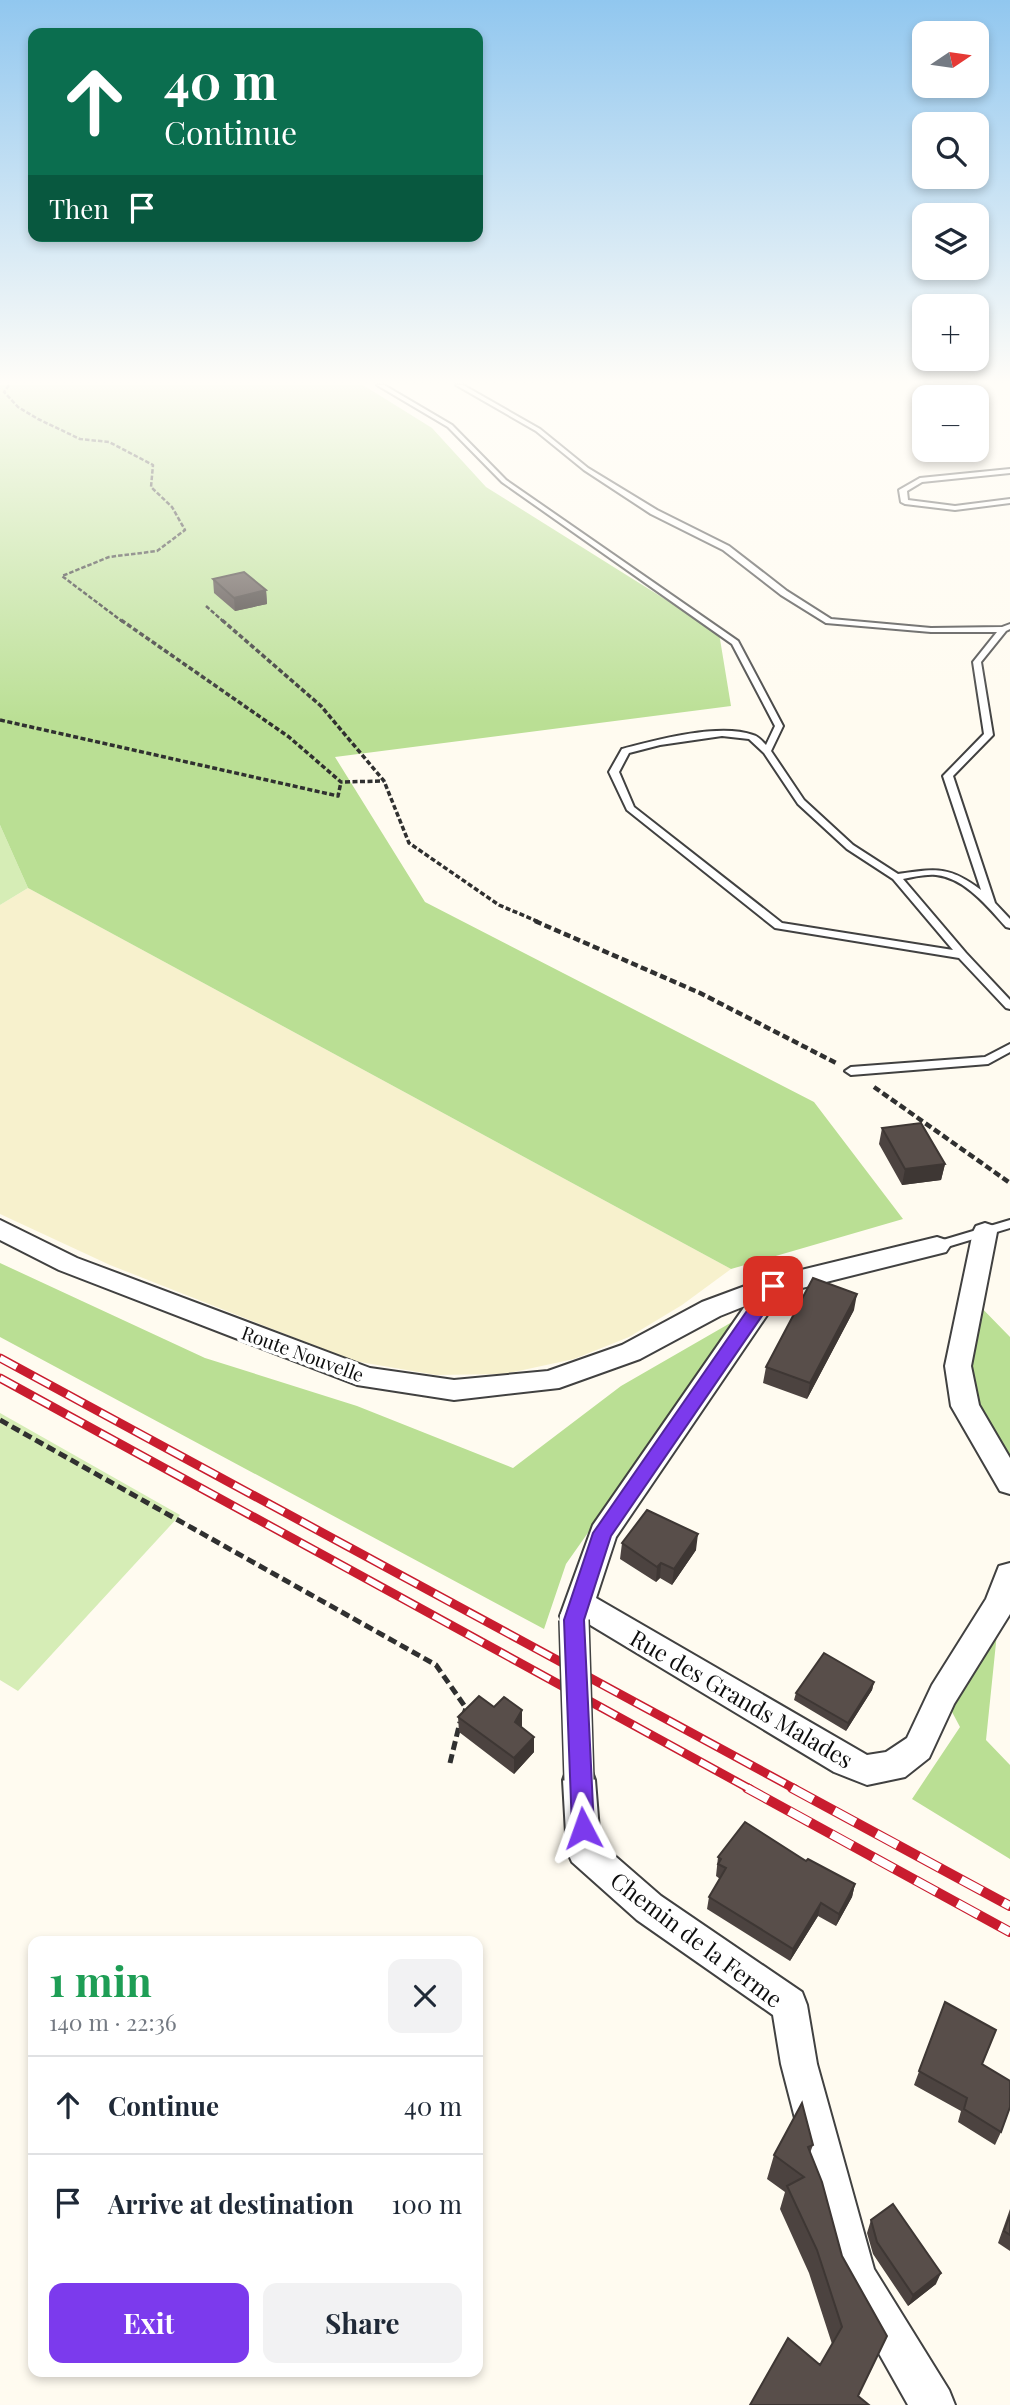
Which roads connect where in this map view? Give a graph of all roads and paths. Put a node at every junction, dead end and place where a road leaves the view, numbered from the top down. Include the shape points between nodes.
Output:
1 (162, 497) edge
2 (527, 497) edge
3 (631, 497) edge
4 (904, 497) edge
5 (1010, 501) edge
6 (206, 606) dead end
7 (1007, 627) edge
8 (0, 720) edge
9 (767, 751) junction
10 (384, 781) junction
11 (341, 782) junction
12 (896, 877) junction
13 (990, 903) junction
14 (1010, 925) edge
15 (962, 955) junction
16 (1010, 1006) edge
17 (1010, 1046) edge
18 (851, 1071) junction
19 (1010, 1183) edge
20 (997, 1228) edge
21 (0, 1229) edge
22 (937, 1247) joint
23 (773, 1286) junction
24 (0, 1420) edge
25 (1010, 1483) edge
26 (1010, 1575) edge
27 (576, 1612) junction
28 (450, 1763) dead end
29 (934, 2405) edge

1 - 11 path via 185,530 172,545 143,556 110,557 62,576 163,652 289,737
2 - 9 lane via 735,643 779,726
3 - 7 lane via 726,548 829,621 931,630
4 - 5 lane via 905,502 955,509
6 - 10 path via 321,706
7 - 13 lane via 977,662 989,735 948,776
8 - 11 path via 338,796
9 - 12 lane via 801,803 850,847
9 - 15 lane via 752,737 722,733 625,751 614,772 630,808 779,926
10 - 11 path
10 - 18 path via 409,843 499,905 700,993
12 - 13 lane via 936,872 964,883
12 - 15 lane
13 - 14 lane
15 - 16 lane
17 - 18 lane via 988,1060
18 - 19 path
20 - 22 lane
20 - 25 street via 958,1366 965,1406
21 - 23 street, Route Nouvelle via 68,1264 367,1378 454,1390 549,1381 631,1352 710,1309
22 - 23 street, Route Nouvelle
23 - 27 street via 603,1533
24 - 28 path via 436,1665 466,1708 454,1736
26 - 27 street, Rue des Grands Malades via 1000,1604 943,1695 918,1748 893,1766 867,1770
27 - 29 street, Chemin de la Ferme, bridge via 584,1851 649,1908 789,2005 799,2064 856,2277

